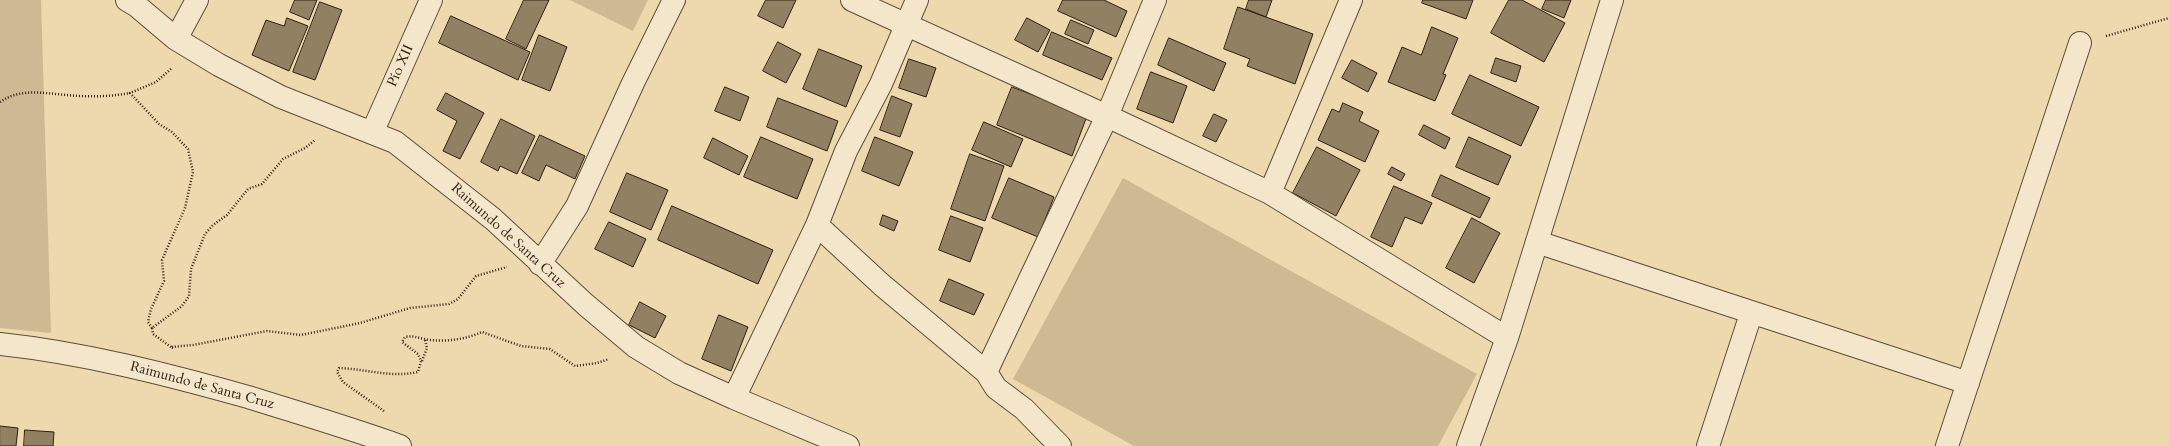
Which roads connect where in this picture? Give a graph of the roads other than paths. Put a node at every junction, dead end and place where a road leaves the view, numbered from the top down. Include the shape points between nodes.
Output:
1 (127, 0) edge
2 (197, 0) edge
3 (431, 0) edge
4 (674, 0) edge
5 (852, 0) edge
6 (917, 0) edge
7 (1155, 0) edge
8 (1351, 0) edge
9 (1612, 0) edge
10 (908, 24) junction
11 (176, 39) junction
12 (2080, 43) road end
13 (1107, 116) junction
14 (372, 133) junction
15 (1270, 193) junction
16 (817, 225) junction
17 (1537, 242) junction
18 (540, 264) junction
19 (1751, 314) junction
20 (1507, 338) junction
21 (0, 344) edge
22 (986, 372) junction
23 (1968, 384) junction
24 (734, 398) junction
25 (394, 444) edge
26 (848, 446) edge
27 (1060, 446) edge
28 (1468, 446) edge
29 (1708, 446) edge
30 (1947, 446) edge

1 - 11 street, Raimundo de Santa Cruz
2 - 11 street
3 - 14 street, Pío XII
4 - 18 street via 577,206
5 - 10 street
6 - 10 street
7 - 13 street
8 - 15 street
9 - 17 street
10 - 13 street
10 - 16 street via 881,84 846,151
11 - 14 street, Raimundo de Santa Cruz via 281,97
12 - 23 street
13 - 15 street
13 - 22 street
14 - 18 street, Raimundo de Santa Cruz via 395,142 427,164 493,218
15 - 20 street
16 - 22 street via 882,286
16 - 24 street
17 - 19 street
17 - 20 street
18 - 24 street, Raimundo de Santa Cruz via 636,347 679,373
19 - 23 street
19 - 29 street
20 - 28 street
21 - 25 street, Raimundo de Santa Cruz via 49,349 176,377
22 - 27 street via 996,388 1024,409
23 - 30 street
24 - 26 street, Raimundo de Santa Cruz

